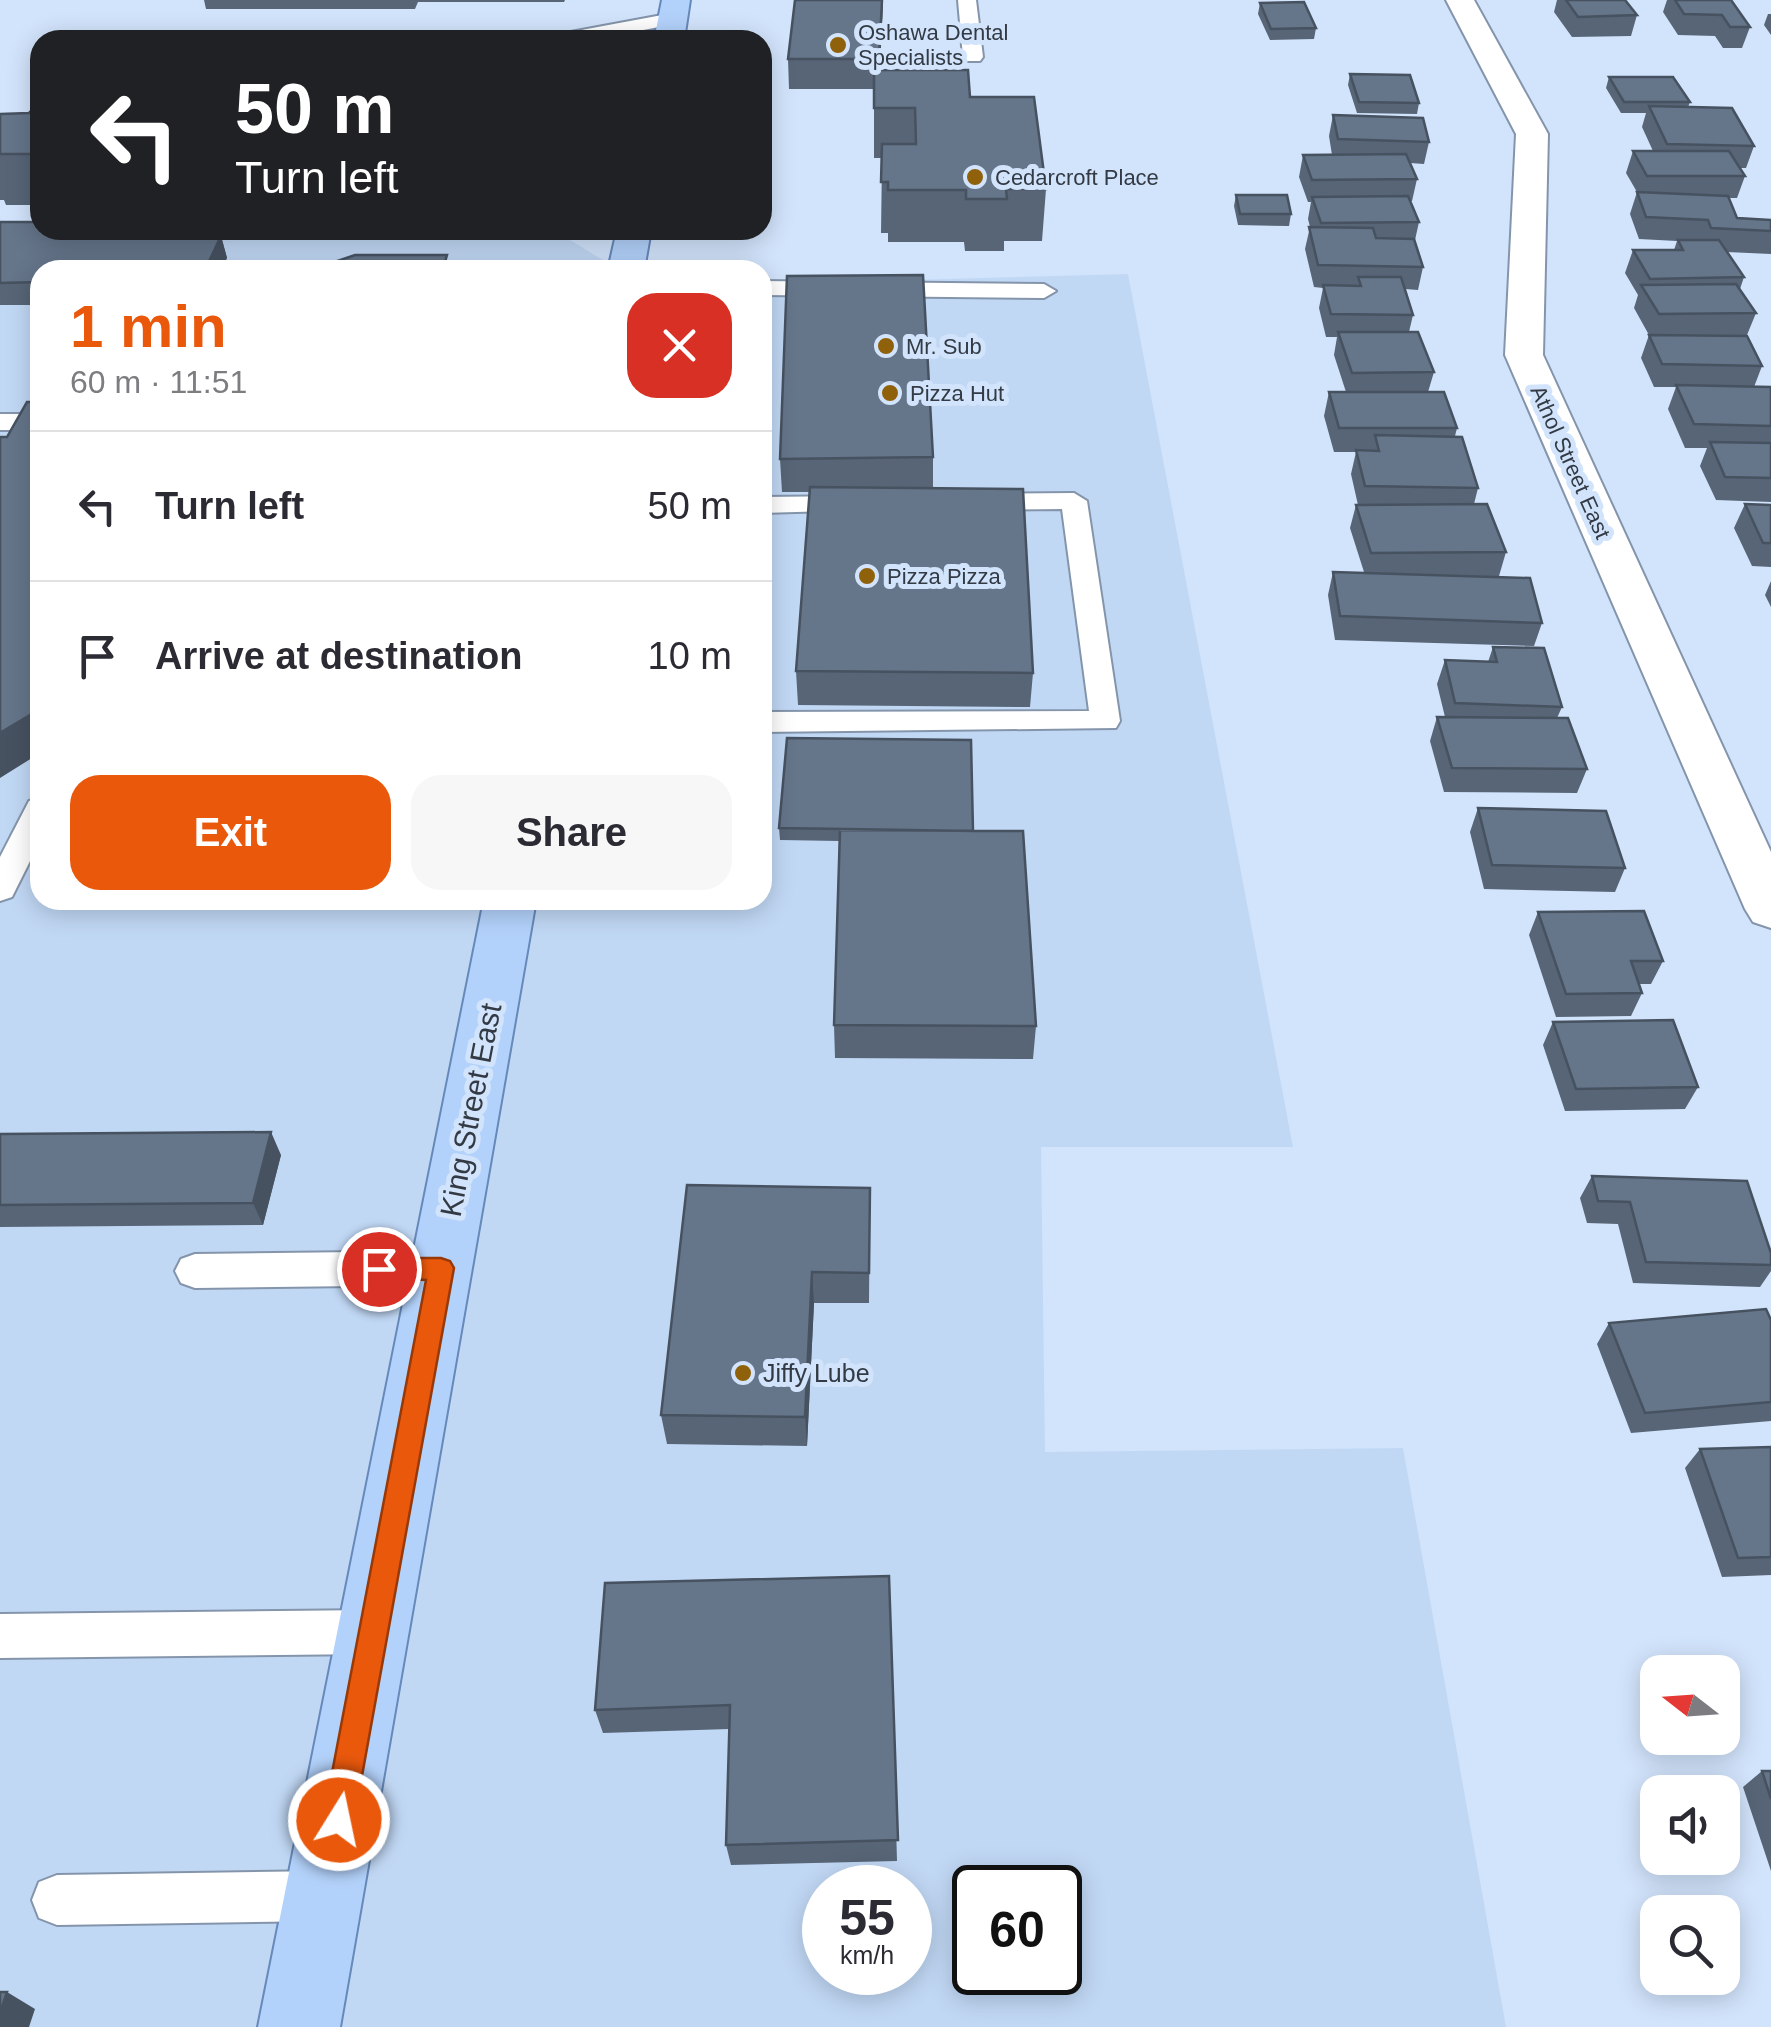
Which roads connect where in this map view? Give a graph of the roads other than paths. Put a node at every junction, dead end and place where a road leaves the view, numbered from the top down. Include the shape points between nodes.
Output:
1 (967, 0) edge
2 (1460, 0) edge
3 (673, 20) edge
4 (616, 30) edge
5 (973, 57) dead end
6 (772, 288) edge
7 (1044, 290) dead end
8 (0, 422) edge
9 (30, 422) edge
10 (772, 505) edge
11 (955, 507) edge
12 (772, 514) edge
13 (772, 722) edge
14 (30, 829) edge
15 (0, 889) edge
16 (1771, 909) edge
17 (508, 910) edge
18 (441, 1268) junction
19 (195, 1271) dead end
20 (374, 1632) junction
21 (0, 1636) edge
22 (325, 1896) junction
23 (57, 1900) dead end
24 (299, 2027) edge

1 - 5 lane
2 - 16 street, Athol Street East via 1532,134 1524,356
3 - 4 lane
6 - 7 lane
8 - 9 lane
10 - 12 lane via 878,508
11 - 13 lane via 1076,510 1105,721
14 - 15 lane
17 - 18 main road, King Street East
18 - 19 lane
18 - 20 main road, King Street East
20 - 21 lane
20 - 22 main road, King Street East
22 - 23 lane
22 - 24 main road, King Street East

